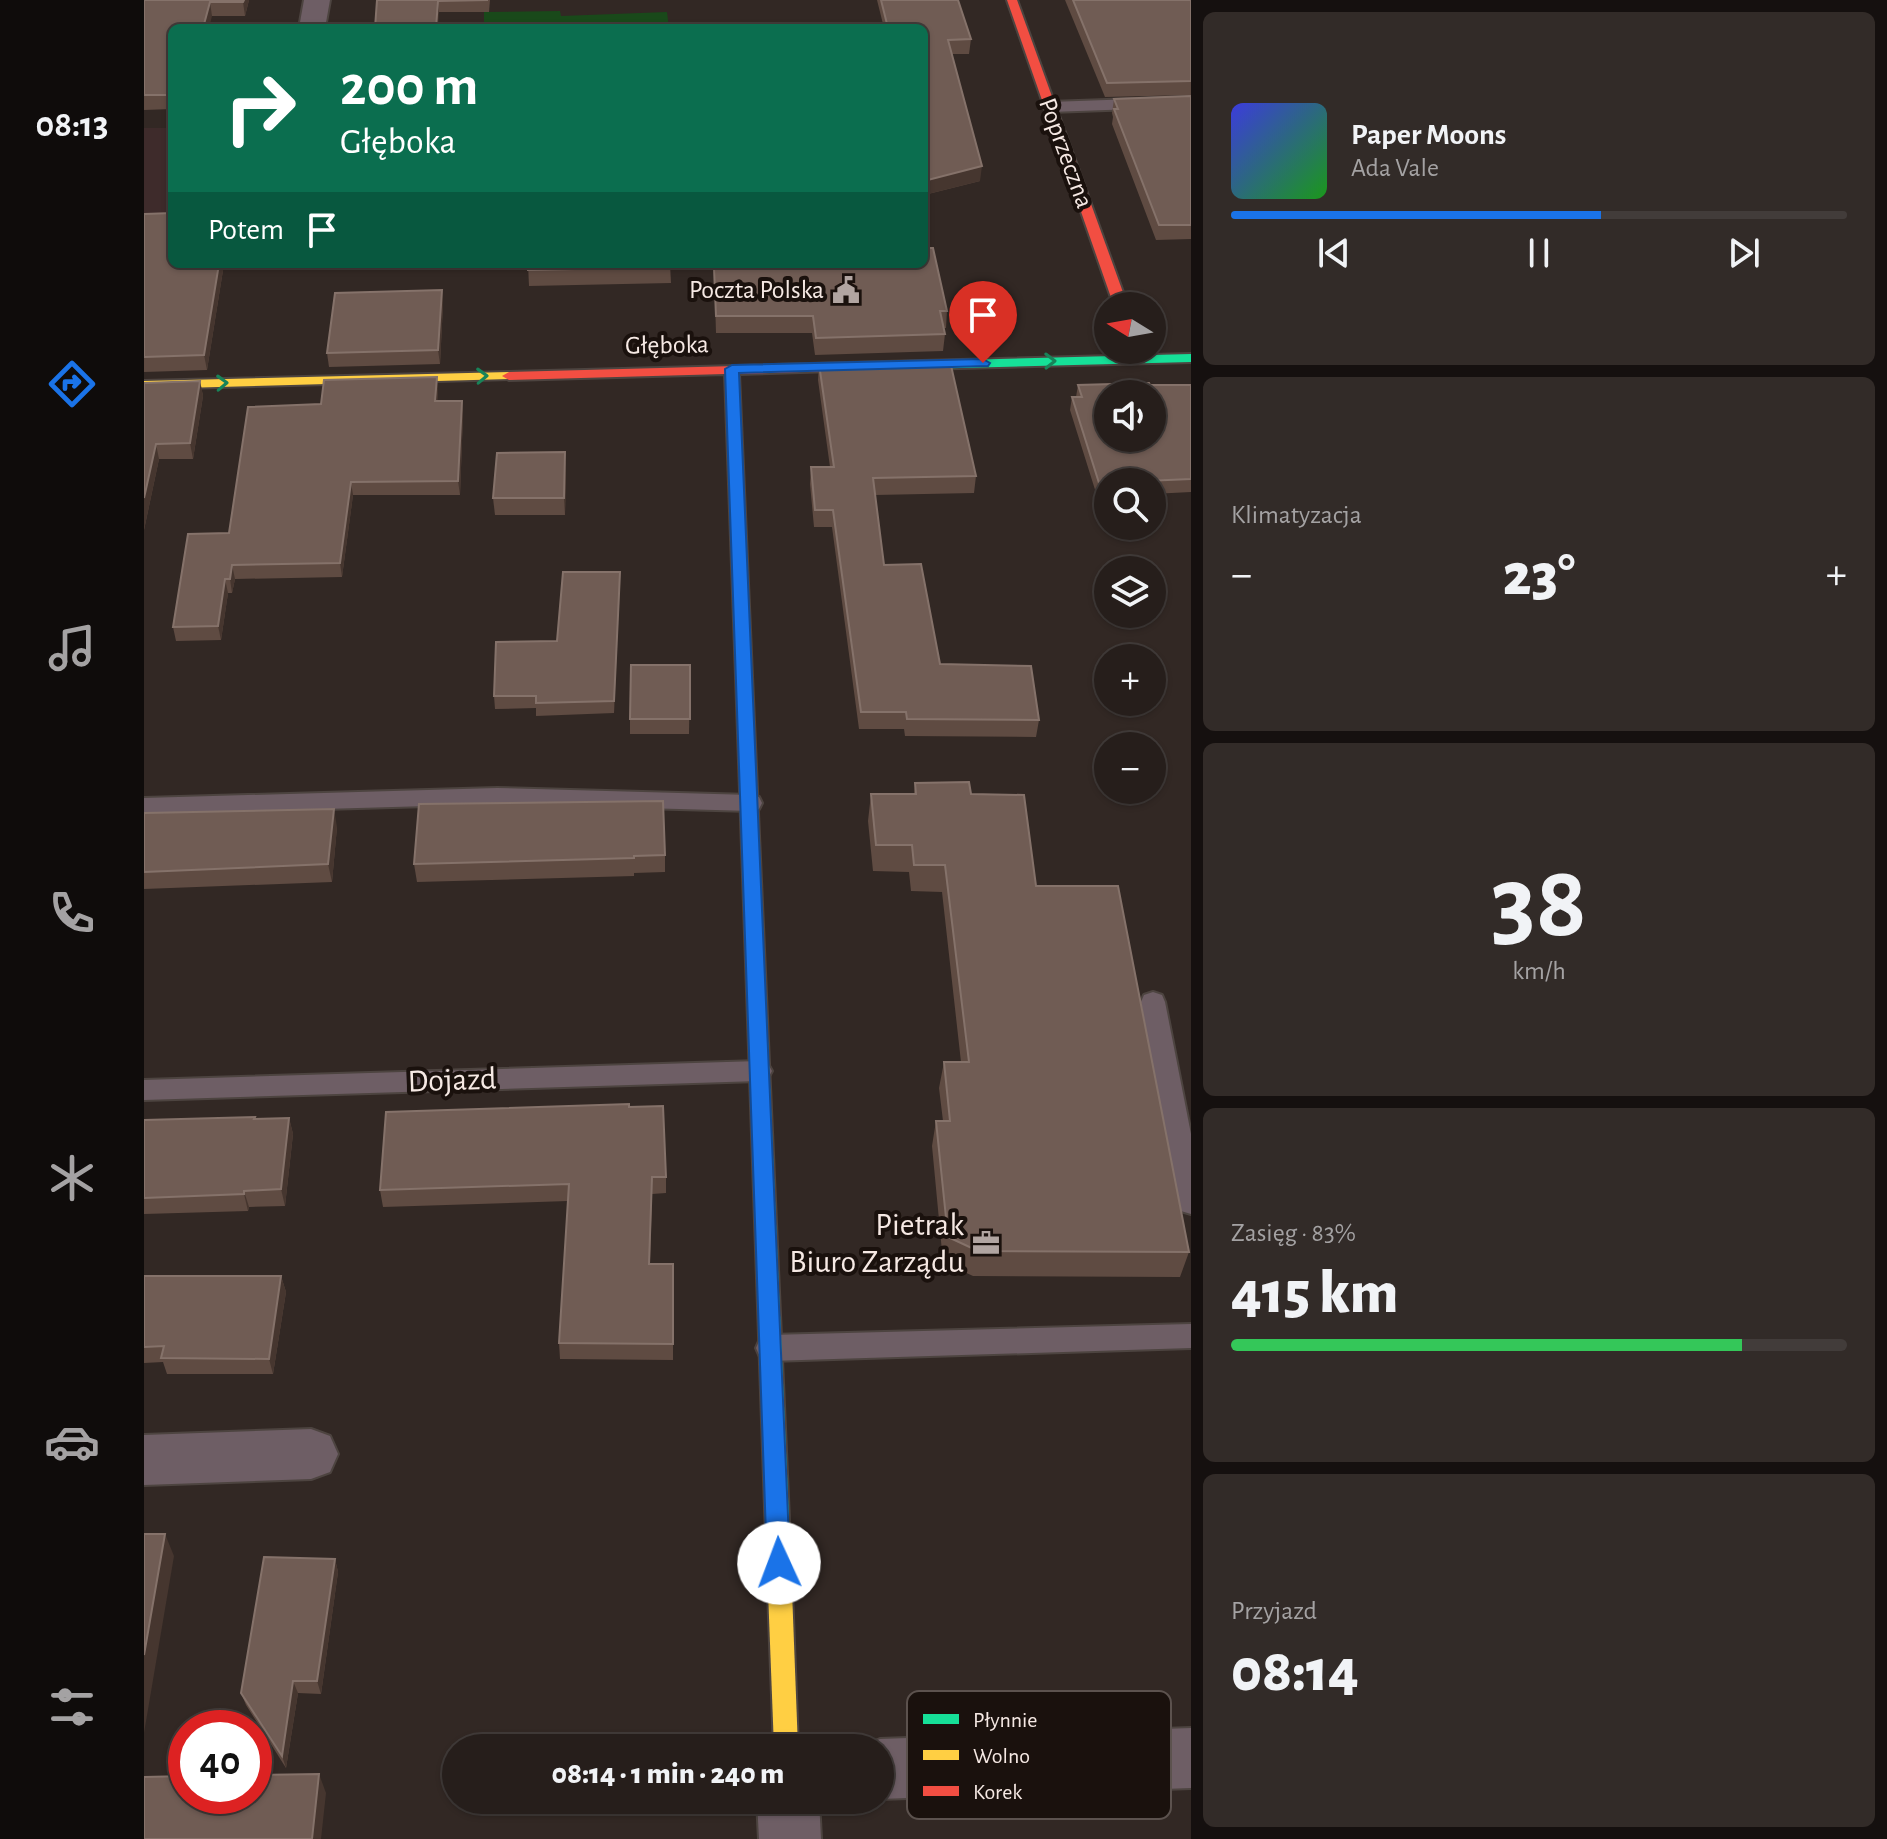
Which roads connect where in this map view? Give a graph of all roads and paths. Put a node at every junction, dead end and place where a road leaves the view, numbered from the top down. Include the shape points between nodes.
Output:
1 (317, 0) edge
2 (1012, 0) edge
3 (313, 24) edge
4 (1191, 102) edge
5 (1050, 107) junction
6 (1116, 292) edge
7 (1094, 356) edge
8 (1166, 356) edge
9 (1191, 358) edge
10 (732, 369) junction
11 (144, 385) edge
12 (751, 803) junction
13 (144, 806) edge
14 (1153, 1002) dead end
15 (759, 1071) junction
16 (144, 1090) edge
17 (1188, 1170) edge
18 (1191, 1203) edge
19 (1191, 1336) edge
20 (770, 1348) junction
21 (311, 1454) dead end
22 (144, 1460) edge
23 (785, 1734) edge
24 (1191, 1758) edge
25 (1171, 1759) edge
26 (789, 1814) edge
27 (790, 1839) edge

1 - 3 street
2 - 5 street, Poprzeczna
4 - 5 lane
5 - 6 street, Poprzeczna
10 -> 7 street, Głęboka
8 - 9 street, Głęboka
11 -> 10 street, Głęboka
10 - 12 street
12 - 13 lane via 497,796
12 - 15 street
14 - 17 lane
15 - 16 lane, Dojazd
15 - 20 street
17 - 18 lane
19 - 20 lane
20 - 23 street
21 - 22 street
24 - 25 street
26 - 27 street

